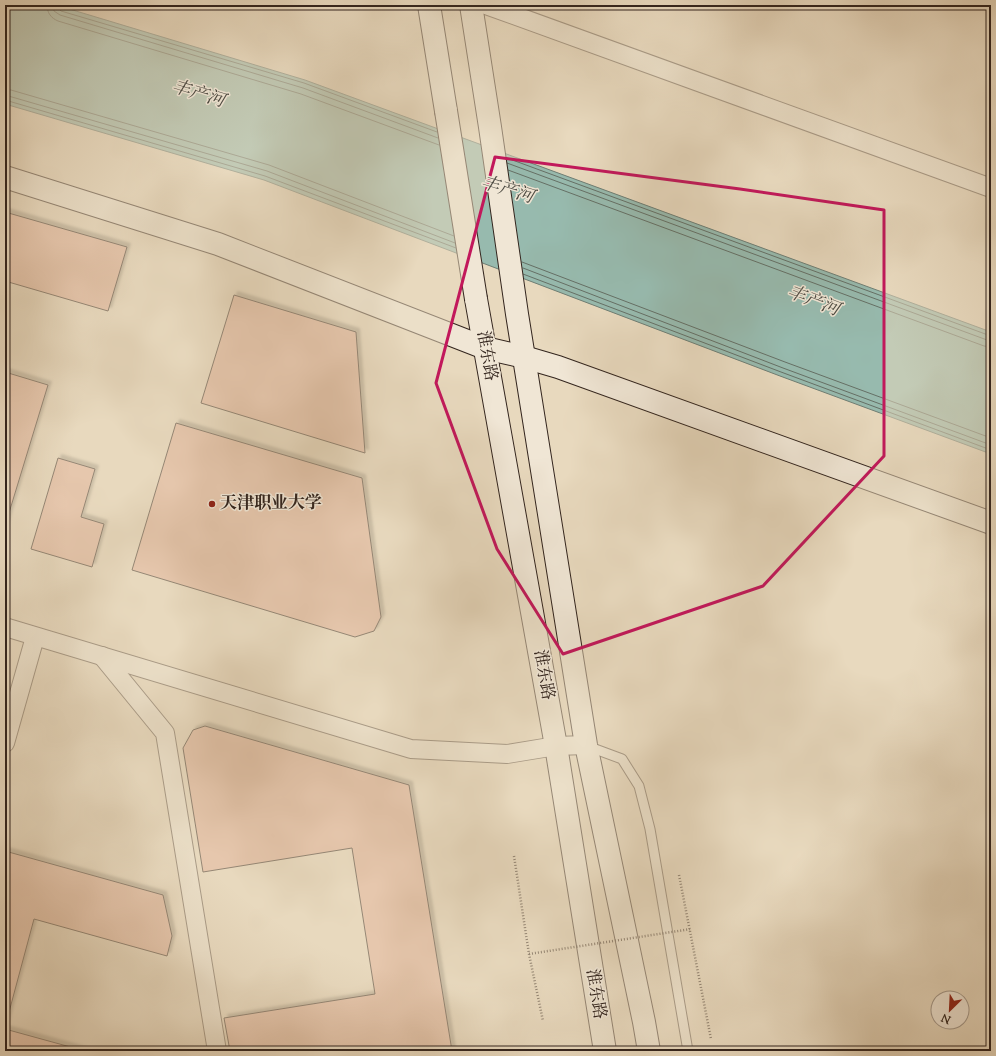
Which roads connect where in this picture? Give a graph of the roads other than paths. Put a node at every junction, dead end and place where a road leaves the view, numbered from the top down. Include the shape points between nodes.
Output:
1 (429, 5) edge
2 (471, 5) edge
3 (486, 5) edge
4 (5, 177) edge
5 (991, 188) edge
6 (485, 348) junction
7 (524, 357) junction
8 (991, 523) edge
9 (5, 627) edge
10 (35, 636) junction
11 (102, 656) junction
12 (5, 743) edge
13 (586, 745) junction
14 (556, 746) junction
15 (216, 1051) edge
16 (604, 1051) edge
17 (649, 1051) edge
18 (688, 1051) edge

1 - 6 main road, 淮东路, bridge
2 - 7 main road, 淮东路
3 - 5 street
4 - 6 main road via 218,244
6 - 7 main road
6 - 14 main road, 淮东路
7 - 8 main road
7 - 13 main road, 淮东路
9 - 10 street
10 - 11 street
10 - 12 street
11 - 14 street via 411,749 507,754
11 - 15 street via 165,733
13 - 14 street
13 - 17 main road, 淮东路
13 - 18 lane via 622,759 639,786 650,829
14 - 16 main road, 淮东路

